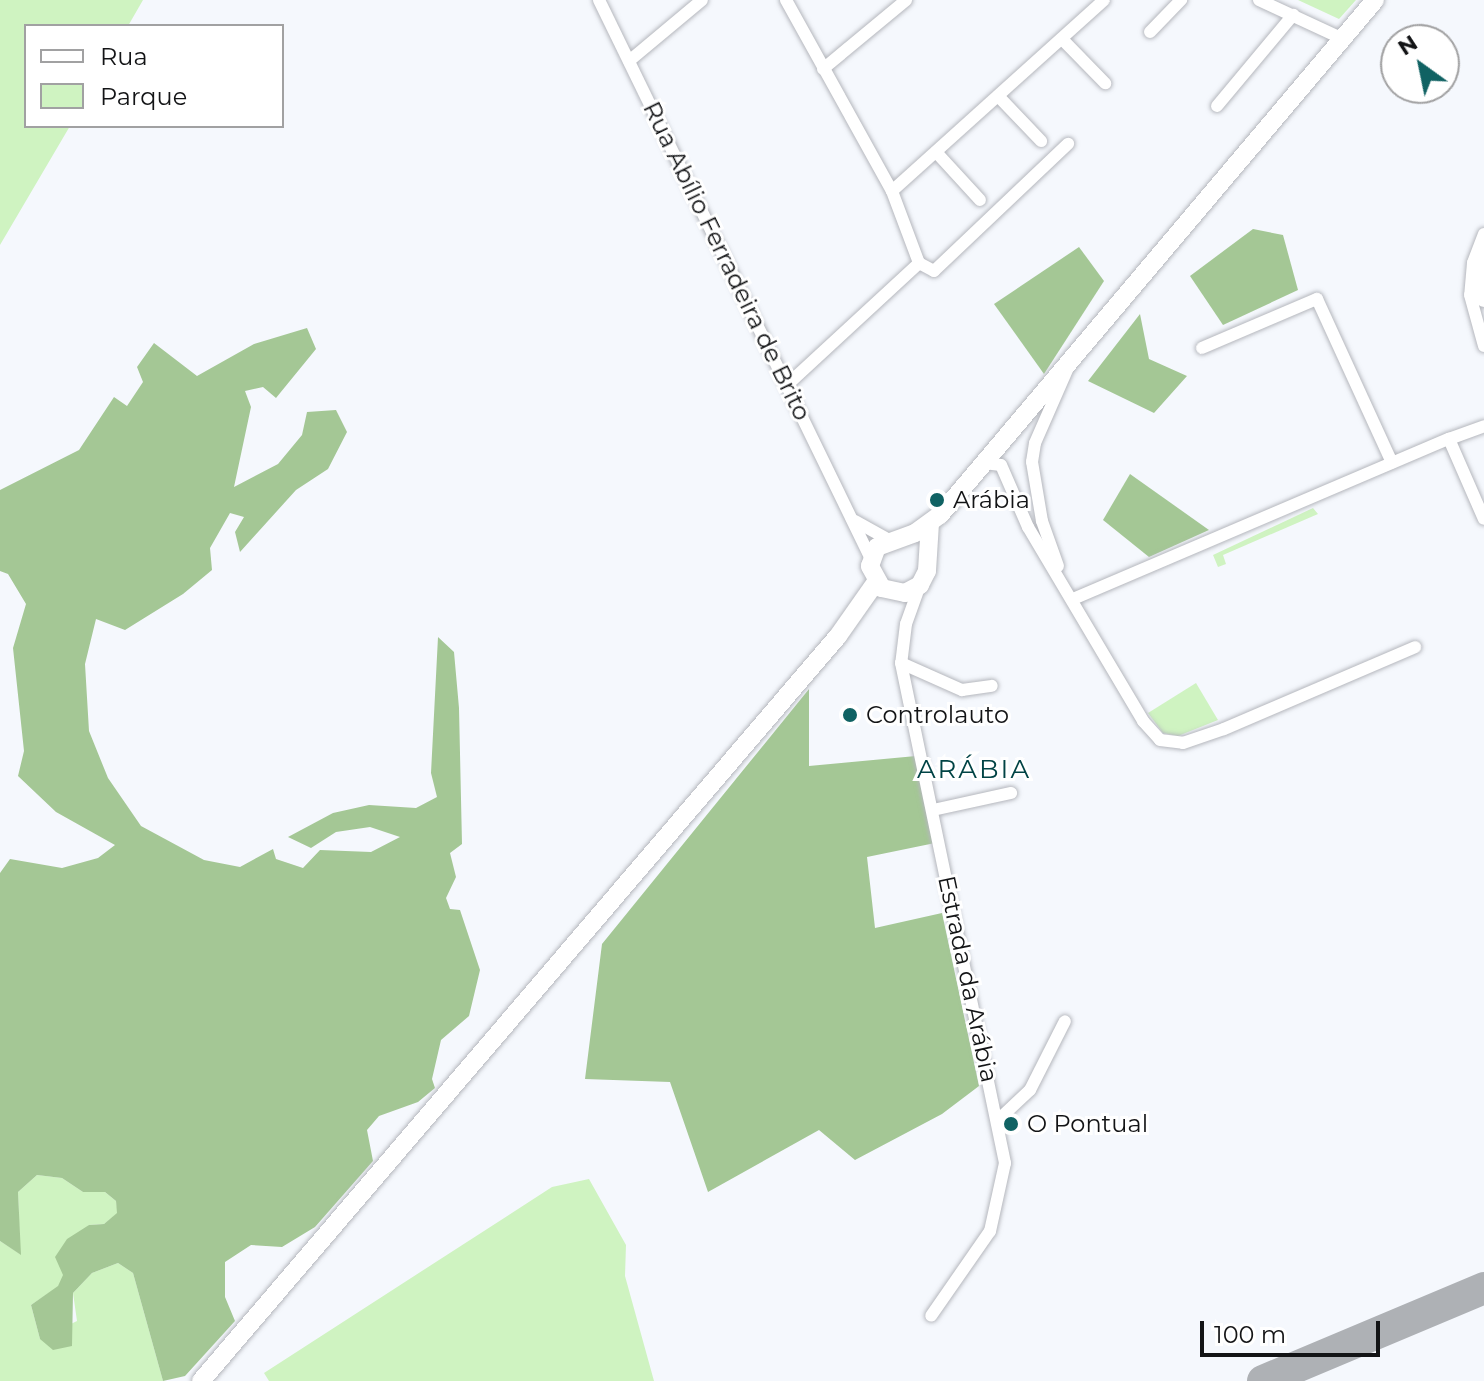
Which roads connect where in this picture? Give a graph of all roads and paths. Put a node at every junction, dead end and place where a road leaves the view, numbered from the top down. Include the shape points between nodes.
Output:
1 (599, 0) edge
2 (702, 0) edge
3 (786, 0) edge
4 (906, 0) edge
5 (1104, 0) edge
6 (1181, 0) edge
7 (1259, 0) edge
8 (1375, 0) edge
9 (1293, 15) junction
10 (1150, 32) dead end
11 (1062, 39) junction
12 (1345, 40) junction
13 (629, 61) junction
14 (823, 69) junction
15 (1105, 83) dead end
16 (999, 97) junction
17 (1217, 106) dead end
18 (1041, 141) dead end
19 (1068, 144) dead end
20 (936, 152) junction
21 (892, 191) junction
22 (980, 200) dead end
23 (1484, 234) edge
24 (1484, 246) edge
25 (919, 263) junction
26 (1480, 306) edge
27 (1484, 329) edge
28 (1484, 346) edge
29 (1202, 348) dead end
30 (1070, 364) junction
31 (787, 385) junction
32 (1483, 426) edge
33 (1449, 439) junction
34 (984, 463) junction
35 (1392, 463) junction
36 (1484, 519) edge
37 (855, 521) junction
38 (930, 523) junction
39 (893, 538) junction
40 (926, 555) junction
41 (871, 559) junction
42 (1064, 584) junction
43 (920, 585) junction
44 (887, 589) junction
45 (1073, 599) junction
46 (906, 624) junction
47 (1415, 647) dead end
48 (901, 663) junction
49 (992, 686) dead end
50 (1011, 793) dead end
51 (933, 810) junction
52 (1065, 1021) dead end
53 (998, 1120) junction
54 (931, 1316) dead end
55 (201, 1381) edge

1 - 13 street, Rua Abílio Ferradeira de Brito
2 - 13 street
3 - 14 street
4 - 14 street
5 - 11 street
6 - 10 street
7 - 9 street
8 - 12 street
9 - 12 street
9 - 17 street
11 - 15 street
11 - 16 street
12 - 30 street
13 - 31 street, Rua Abílio Ferradeira de Brito
14 - 21 street
16 - 18 street
16 - 20 street
19 - 25 street via 934,271
20 - 21 street
20 - 22 street
21 - 25 street
23 - 26 street via 1470,279
24 - 26 street
25 - 31 street
26 - 27 street
26 - 28 street
29 - 35 street via 1317,299
30 - 34 street
30 - 42 street via 1032,462 1042,521
31 - 37 street, Rua Abílio Ferradeira de Brito
32 - 33 street
33 - 35 street
33 - 36 street
34 - 38 street
34 - 42 street via 1001,465 1028,527
35 - 45 street
37 - 39 street
37 - 41 street, Rua Abílio Ferradeira de Brito
38 - 39 street
38 - 40 street
39 - 40 street via 913,540
39 - 41 street
40 - 43 street via 927,571
41 - 44 street
42 - 45 street
43 - 44 street
43 - 46 street
44 - 46 street
44 - 55 street via 838,636
45 - 47 street via 1143,721 1170,743 1224,729
46 - 48 street, Estrada da Arábia
48 - 49 street via 962,690
48 - 51 street, Estrada da Arábia
50 - 51 street
51 - 53 street, Estrada da Arábia
52 - 53 street via 1030,1090
53 - 54 street, Estrada da Arábia via 1004,1183 990,1231

